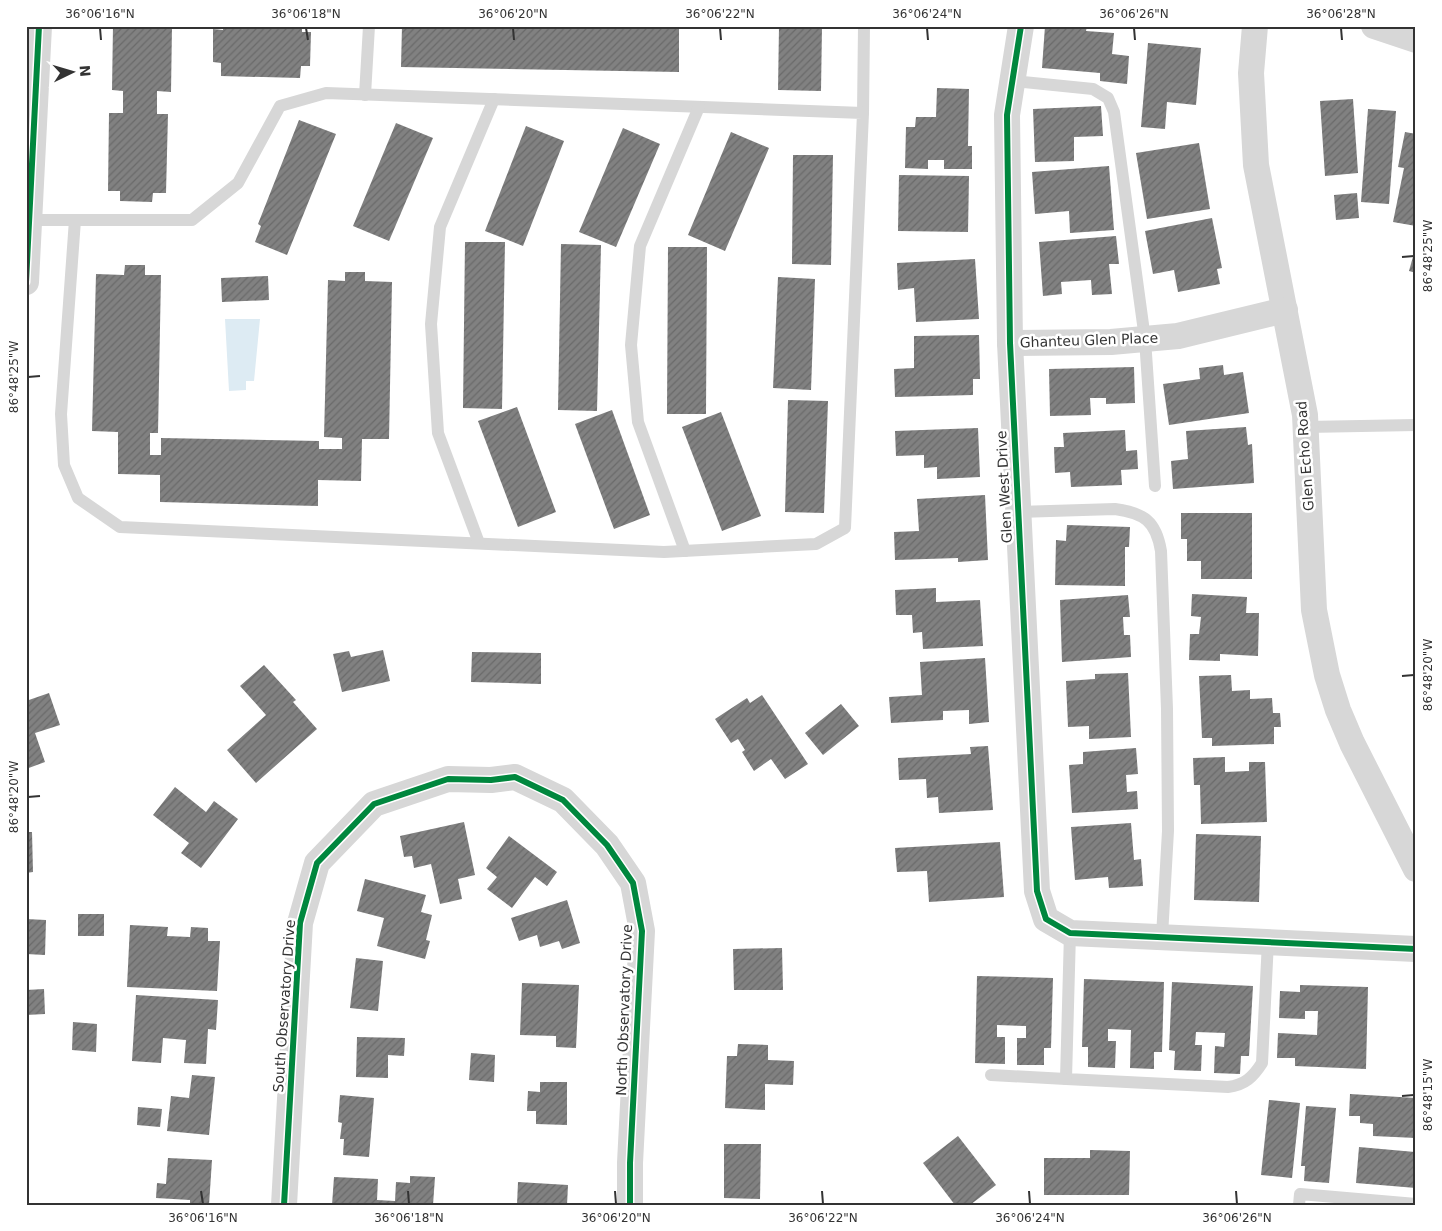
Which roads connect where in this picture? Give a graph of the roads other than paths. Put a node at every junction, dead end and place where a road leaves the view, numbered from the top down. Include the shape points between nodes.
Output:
1 (39, 26) edge
2 (369, 26) edge
3 (864, 26) edge
4 (1021, 26) edge
5 (1255, 26) edge
6 (1374, 26) edge
7 (1416, 40) edge
8 (1013, 81) junction
9 (365, 95) junction
10 (494, 99) junction
11 (700, 107) junction
12 (863, 113) junction
13 (31, 220) junction
14 (75, 220) junction
15 (26, 282) edge
16 (1285, 310) junction
17 (1145, 339) junction
18 (1010, 342) junction
19 (1416, 425) edge
20 (1306, 427) junction
21 (1154, 486) dead end
22 (1018, 512) junction
23 (479, 543) junction
24 (685, 551) junction
25 (491, 780) joint
26 (1416, 869) edge
27 (1070, 933) junction
28 (1162, 936) junction
29 (1268, 941) junction
30 (1416, 949) edge
31 (991, 1075) dead end
32 (1066, 1079) junction
33 (1416, 1204) edge
34 (284, 1205) edge
35 (630, 1205) edge
36 (1299, 1205) edge

1 - 13 street
2 - 9 lane
3 - 12 lane
4 - 8 street, Glen West Drive
5 - 16 street, Glen Echo Road via 1250,73 1256,165
6 - 7 street
8 - 17 lane via 1093,89 1108,98 1114,112
8 - 18 street, Glen West Drive via 1007,115
9 - 10 lane
9 - 14 lane via 326,93 280,106 238,183 192,220
10 - 11 lane
10 - 23 lane via 440,227 431,324 438,433
11 - 12 lane
11 - 24 lane via 640,246 631,346 638,422
12 - 24 lane via 846,528 816,544
13 - 14 lane
13 - 15 street
14 - 23 lane via 61,414 64,465 78,498 120,527
16 - 17 street, Ghanteu Glen Place via 1178,336
16 - 20 street, Glen Echo Road
17 - 18 street, Ghanteu Glen Place
17 - 21 lane
18 - 22 street, Glen West Drive
19 - 20 lane
20 - 26 street, Glen Echo Road via 1314,610 1327,675 1352,744
22 - 27 street, Glen West Drive via 1036,891 1046,919
22 - 28 lane via 1130,511 1150,521 1156,532 1160,551 1167,709 1168,831
23 - 24 lane
25 - 34 street, South Observatory Drive via 448,779 374,804 317,863 300,923
25 - 35 street, North Observatory Drive via 515,777 563,800 607,845 633,883 642,931
27 - 28 street
27 - 32 lane
28 - 29 street
29 - 30 street
29 - 32 lane via 1262,1063 1254,1076 1240,1086
31 - 32 lane
33 - 36 lane via 1300,1194

